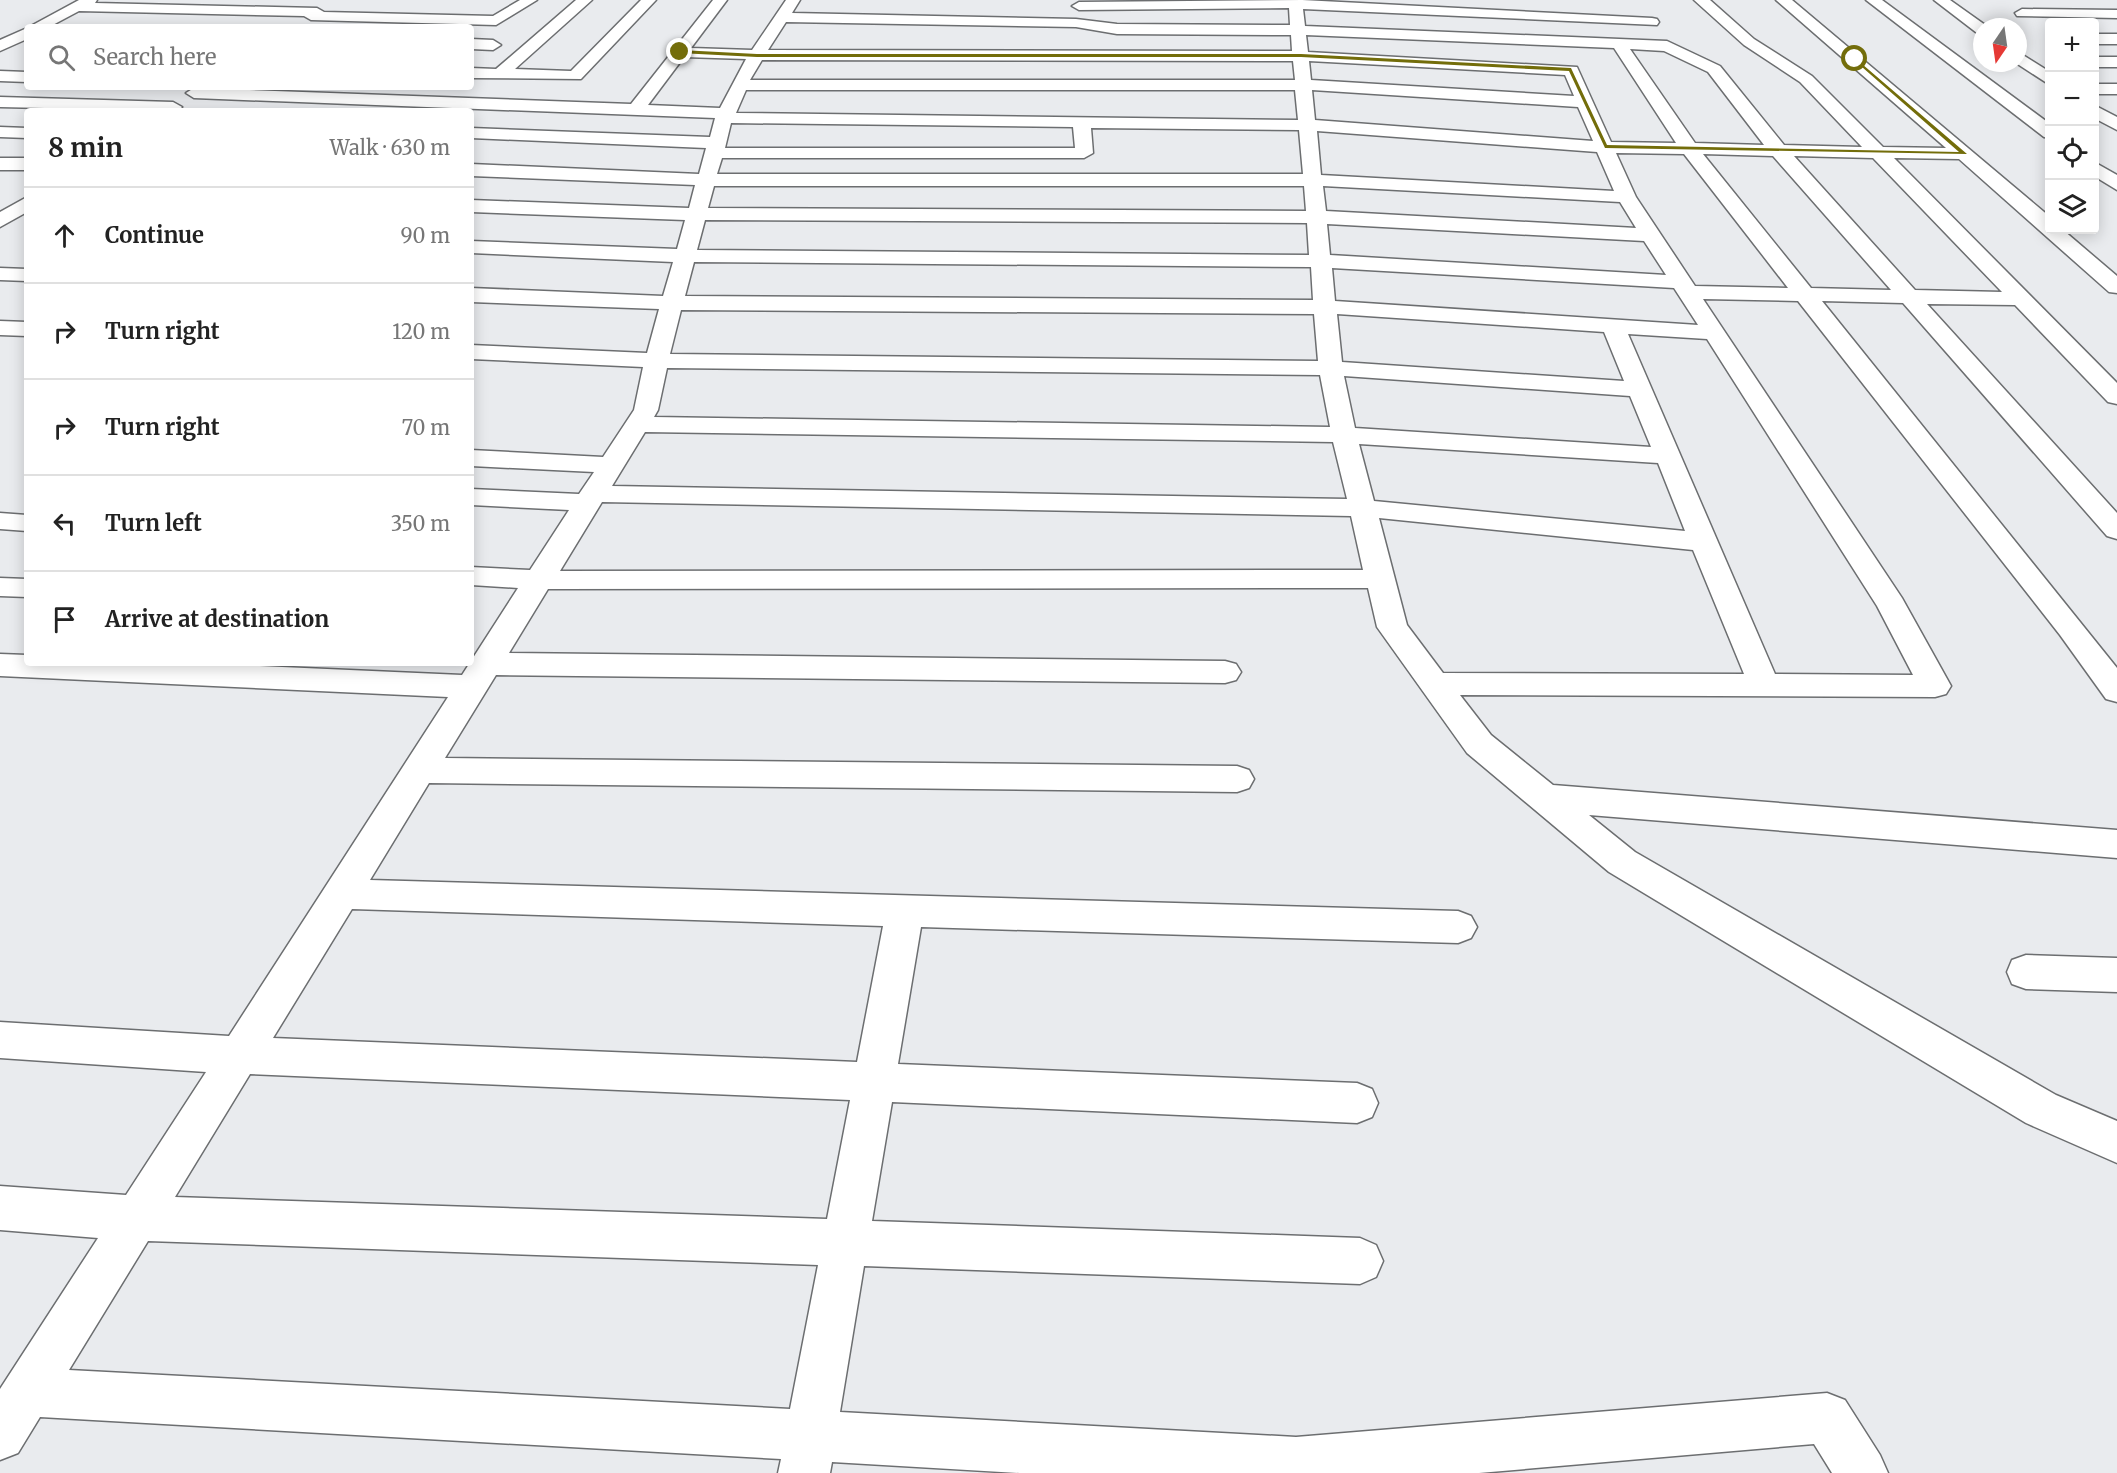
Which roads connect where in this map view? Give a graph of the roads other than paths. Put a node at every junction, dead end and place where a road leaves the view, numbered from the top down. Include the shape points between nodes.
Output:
1 (90, 0) edge
2 (336, 0) edge
3 (530, 0) edge
4 (585, 0) edge
5 (649, 0) edge
6 (720, 0) edge
7 (1701, 0) edge
8 (1783, 0) edge
9 (1873, 0) edge
10 (1941, 0) edge
11 (1295, 2) edge
12 (462, 5) dead end
13 (793, 5) edge
14 (1060, 6) dead end
15 (76, 7) junction
16 (1644, 8) dead end
17 (314, 14) junction
18 (2117, 14) edge
19 (437, 19) junction
20 (1652, 22) junction
21 (1973, 23) edge
22 (44, 24) edge
23 (299, 24) edge
24 (1086, 24) junction
25 (2040, 26) dead end
26 (1298, 30) junction
27 (0, 34) edge
28 (24, 34) edge
29 (2099, 39) edge
30 (2117, 39) edge
31 (474, 44) edge
32 (1619, 44) junction
33 (494, 45) dead end
34 (1667, 46) junction
35 (0, 48) edge
36 (24, 51) edge
37 (680, 52) junction
38 (757, 55) junction
39 (1082, 56) junction
40 (1301, 56) junction
41 (2099, 62) edge
42 (2117, 62) edge
43 (2027, 64) edge
44 (474, 73) edge
45 (500, 74) junction
46 (0, 76) edge
47 (24, 77) edge
48 (2045, 77) edge
49 (1083, 85) junction
50 (1304, 85) junction
51 (2099, 89) edge
52 (2117, 89) edge
53 (199, 90) edge
54 (0, 102) edge
55 (1586, 102) junction
56 (146, 108) edge
57 (172, 108) edge
58 (601, 108) junction
59 (636, 109) junction
60 (2099, 113) edge
61 (1082, 123) junction
62 (2116, 124) edge
63 (1308, 125) junction
64 (2045, 130) edge
65 (0, 132) edge
66 (722, 132) junction
67 (24, 133) edge
68 (474, 133) edge
69 (574, 137) junction
70 (1605, 147) junction
71 (1689, 148) junction
72 (1778, 150) junction
73 (1878, 152) junction
74 (1964, 154) junction
75 (0, 164) edge
76 (24, 164) edge
77 (474, 170) edge
78 (2099, 171) edge
79 (541, 173) junction
80 (1313, 180) junction
81 (2117, 184) edge
82 (1626, 197) junction
83 (0, 198) edge
84 (24, 201) edge
85 (24, 203) edge
86 (474, 209) edge
87 (697, 214) junction
88 (1317, 217) junction
89 (0, 221) edge
90 (2045, 225) edge
91 (0, 229) edge
92 (24, 230) edge
93 (494, 231) edge
94 (2056, 234) edge
95 (1651, 235) junction
96 (685, 256) junction
97 (1321, 261) junction
98 (474, 262) edge
99 (0, 274) edge
100 (24, 275) edge
101 (1685, 287) junction
102 (2117, 287) edge
103 (1805, 294) junction
104 (474, 295) edge
105 (1909, 297) junction
106 (2021, 299) junction
107 (671, 303) junction
108 (1325, 307) junction
109 (1613, 326) junction
110 (0, 328) edge
111 (24, 329) edge
112 (1715, 333) junction
113 (474, 352) edge
114 (656, 361) junction
115 (1332, 368) junction
116 (1640, 389) junction
117 (2117, 397) edge
118 (638, 424) junction
119 (1345, 435) junction
120 (1668, 456) junction
121 (474, 458) edge
122 (611, 465) junction
123 (474, 496) edge
124 (590, 499) junction
125 (1363, 508) junction
126 (0, 521) edge
127 (24, 523) edge
128 (2117, 530) edge
129 (1704, 542) junction
130 (474, 576) edge
131 (1381, 579) junction
132 (539, 580) junction
133 (0, 586) edge
134 (24, 588) edge
135 (0, 665) edge
136 (24, 666) edge
137 (48, 666) edge
138 (1226, 672) dead end
139 (479, 675) junction
140 (1434, 684) junction
141 (1764, 685) junction
142 (2117, 691) edge
143 (419, 770) junction
144 (1237, 779) dead end
145 (1545, 798) junction
146 (2117, 844) edge
147 (341, 894) junction
148 (905, 910) junction
149 (1458, 927) dead end
150 (2026, 972) dead end
151 (2117, 975) edge
152 (0, 1040) edge
153 (239, 1055) junction
154 (875, 1082) junction
155 (1357, 1103) dead end
156 (2117, 1143) edge
157 (0, 1208) edge
158 (137, 1218) junction
159 (845, 1243) junction
160 (1360, 1261) dead end
161 (27, 1392) junction
162 (0, 1435) edge
163 (807, 1454) edge
164 (1862, 1473) edge

1 - 15 street
2 - 17 street
3 - 19 street via 496,21
4 - 45 street
5 - 45 street via 574,76
6 - 37 street
7 - 73 street via 1749,42 1806,79
8 - 74 street
9 - 64 street
10 - 21 street
11 - 14 street
11 - 20 street
11 - 26 street
12 - 19 street
13 - 24 street
13 - 38 street
15 - 17 street
15 - 22 street
16 - 20 street
17 - 19 street
17 - 23 street
18 - 25 street via 2017,10
20 - 34 street
24 - 26 street via 1117,29
24 - 39 street
26 - 32 street
26 - 40 street
27 - 28 street
28 - 35 street
29 - 30 street
31 - 33 street
32 - 34 street
32 - 71 street
34 - 72 street via 1714,69
35 - 36 street
37 - 38 street
37 - 59 street
38 - 39 street
38 - 66 street
39 - 40 street
39 - 49 street
40 - 50 street
40 - 55 street via 1571,70
41 - 42 street
43 - 48 street
44 - 45 street
46 - 47 street
49 - 50 street
49 - 66 street
50 - 55 street
50 - 63 street
51 - 52 street
53 - 57 street
53 - 58 street
54 - 56 street
55 - 70 street
58 - 59 street
58 - 69 street
59 - 66 street
60 - 62 street
61 - 63 street
61 - 66 street
61 - 66 street via 1084,153
63 - 70 street
63 - 80 street
65 - 67 street
66 - 69 street
66 - 79 street
66 - 80 street
66 - 87 street
68 - 69 street
69 - 79 street
70 - 71 street
70 - 82 street
71 - 72 street
71 - 103 street
72 - 73 street
72 - 105 street
73 - 74 street
73 - 106 street
74 - 90 street
75 - 76 street
77 - 79 street
78 - 81 street
79 - 93 street
80 - 82 street
80 - 88 street
82 - 95 street
83 - 84 street
85 - 89 street
86 - 93 street
87 - 88 street
87 - 93 street
87 - 96 street
88 - 95 street
88 - 97 street
91 - 92 street
93 - 96 street
93 - 98 street
94 - 102 street
95 - 101 street
96 - 97 street
96 - 107 street
97 - 101 street
97 - 108 street
99 - 100 street
101 - 103 street
101 - 112 street
103 - 105 street
103 - 142 street
104 - 107 street
105 - 106 street
105 - 128 street
106 - 117 street
107 - 108 street
107 - 114 street
108 - 109 street
108 - 115 street
109 - 112 street
109 - 116 street
110 - 111 street
112 - 141 street via 1892,605 1935,686
113 - 114 street
114 - 115 street
114 - 118 street via 646,410
115 - 116 street
115 - 119 street via 1333,389
116 - 120 street
118 - 119 street
118 - 122 street
119 - 120 street
119 - 125 street
120 - 129 street
121 - 122 street
122 - 124 street
123 - 124 street
124 - 125 street
124 - 132 street
125 - 129 street
125 - 131 street
126 - 127 street
129 - 141 street
130 - 132 street
131 - 132 street
131 - 140 street via 1392,627
132 - 139 street
133 - 134 street
135 - 136 street
137 - 139 street
138 - 139 street
139 - 143 street
140 - 141 street
140 - 145 street via 1479,744
143 - 144 street
143 - 147 street
145 - 146 street
145 - 156 street via 1622,862 2041,1109
147 - 148 street
147 - 153 street
148 - 149 street
148 - 154 street
150 - 151 street
152 - 153 street
153 - 154 street
153 - 158 street
154 - 155 street
154 - 159 street
157 - 158 street
158 - 159 street
158 - 161 street
159 - 160 street
159 - 163 street
161 - 162 street
161 - 163 street
163 - 164 street via 1296,1462 1827,1418

